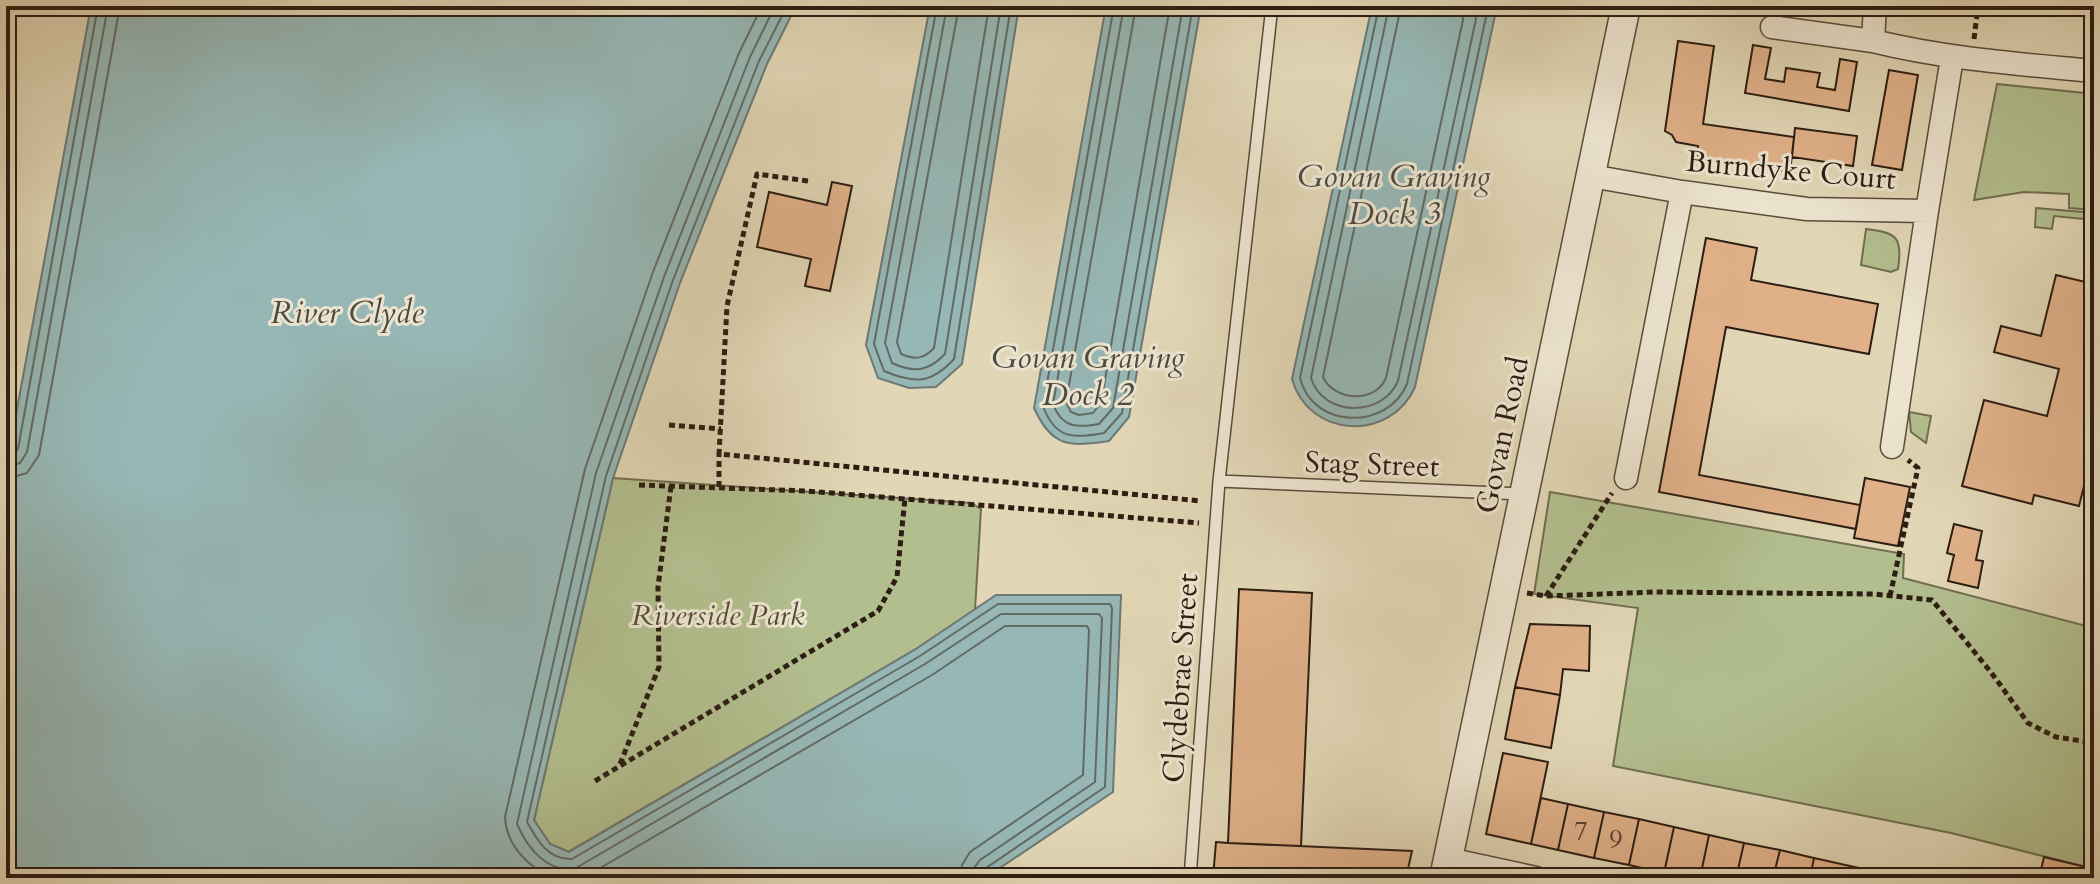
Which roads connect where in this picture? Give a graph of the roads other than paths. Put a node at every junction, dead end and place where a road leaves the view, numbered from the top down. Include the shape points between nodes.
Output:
1 (1272, 6) edge
2 (1626, 6) edge
3 (1875, 6) edge
4 (1772, 27) dead end
5 (1873, 41) junction
6 (1961, 59) junction
7 (2094, 71) edge
8 (1591, 176) junction
9 (1682, 192) junction
10 (1927, 211) junction
11 (1892, 447) road end
12 (1626, 478) road end
13 (1219, 481) junction
14 (1524, 494) junction
15 (1446, 869) edge
16 (1190, 878) edge
17 (1536, 878) edge

1 - 13 lane, Clydebrae Street
2 - 8 street, Govan Road
3 - 5 street
4 - 5 street
5 - 6 street
6 - 7 street
6 - 10 street, Burndyke Court
8 - 9 street, Burndyke Court
8 - 14 street, Govan Road
9 - 10 street, Burndyke Court via 1807,209
9 - 12 street
10 - 11 street
13 - 14 lane, Stag Street
13 - 16 lane, Clydebrae Street
14 - 15 street, Govan Road
15 - 17 street

